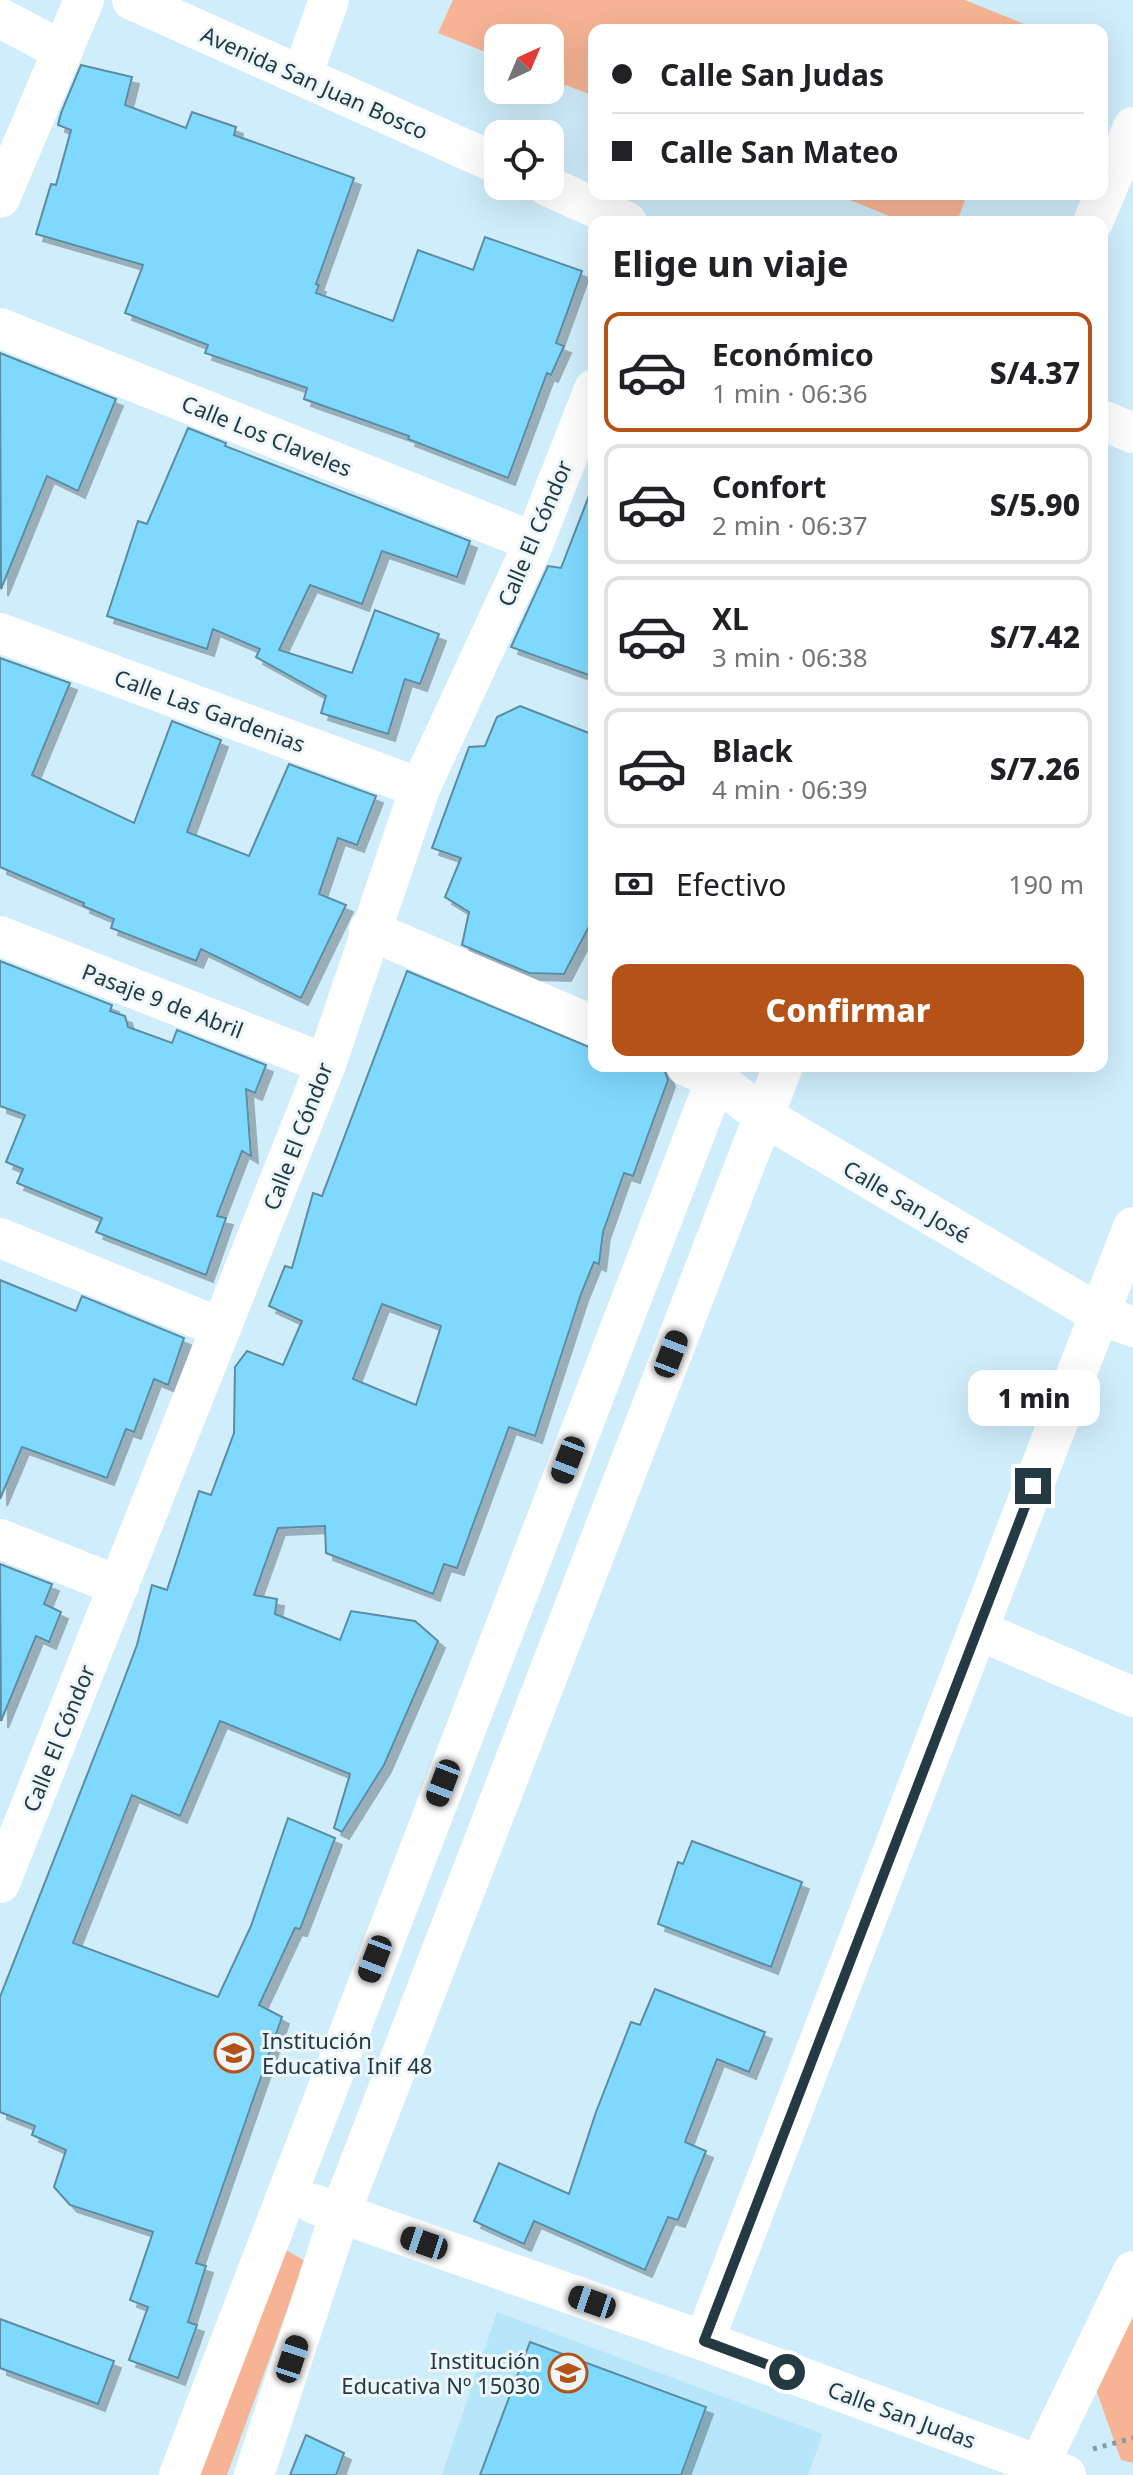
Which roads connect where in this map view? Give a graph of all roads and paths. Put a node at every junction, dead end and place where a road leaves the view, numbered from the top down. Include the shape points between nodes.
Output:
1 (84, 0) edge
2 (132, 0) edge
3 (329, 0) edge
4 (0, 18) edge
5 (63, 51) junction
6 (302, 76) junction
7 (1133, 127) edge
8 (484, 158) edge
9 (1108, 186) edge
10 (564, 194) edge
11 (0, 198) edge
12 (614, 216) edge
13 (0, 328) edge
14 (588, 404) edge
15 (1108, 423) edge
16 (1133, 433) edge
17 (534, 542) junction
18 (0, 633) edge
19 (420, 788) junction
20 (369, 930) junction
21 (0, 936) edge
22 (588, 1023) edge
23 (326, 1064) junction
24 (707, 1072) edge
25 (710, 1072) edge
26 (781, 1072) edge
27 (763, 1116) junction
28 (1133, 1227) edge
29 (0, 1238) edge
30 (1116, 1321) edge
31 (221, 1328) junction
32 (0, 1539) edge
33 (119, 1586) junction
34 (978, 1630) junction
35 (1133, 1697) edge
36 (4, 1860) edge
37 (284, 2194) junction
38 (340, 2214) junction
39 (1133, 2271) edge
40 (704, 2341) junction
41 (1046, 2472) edge
42 (179, 2475) edge
43 (254, 2475) edge

1 - 5 street
2 - 6 street, Avenida San Juan Bosco
3 - 6 street
4 - 5 street
5 - 11 street
6 - 8 street, Avenida San Juan Bosco
7 - 9 street
10 - 12 street
13 - 17 street, Calle Los Claveles
14 - 17 street, Calle El Cóndor
15 - 16 street
17 - 19 street, Calle El Cóndor
18 - 19 street, Calle Las Gardenias
19 - 20 street, Calle El Cóndor
20 - 22 street
20 - 23 street, Calle El Cóndor
21 - 23 street, Pasaje 9 de Abril
23 - 31 street, Calle El Cóndor
24 - 37 street
25 - 27 street, Calle San José
26 - 27 street
27 - 30 street, Calle San José
27 - 38 street
28 - 30 street
29 - 31 street
30 - 34 street
31 - 33 street, Calle El Cóndor
32 - 33 street
33 - 36 street, Calle El Cóndor
34 - 35 street
34 - 40 street
37 - 38 street, Calle San Judas
37 - 42 street
38 - 40 street, Calle San Judas
38 - 43 street
39 - 41 street
40 - 41 street, Calle San Judas

